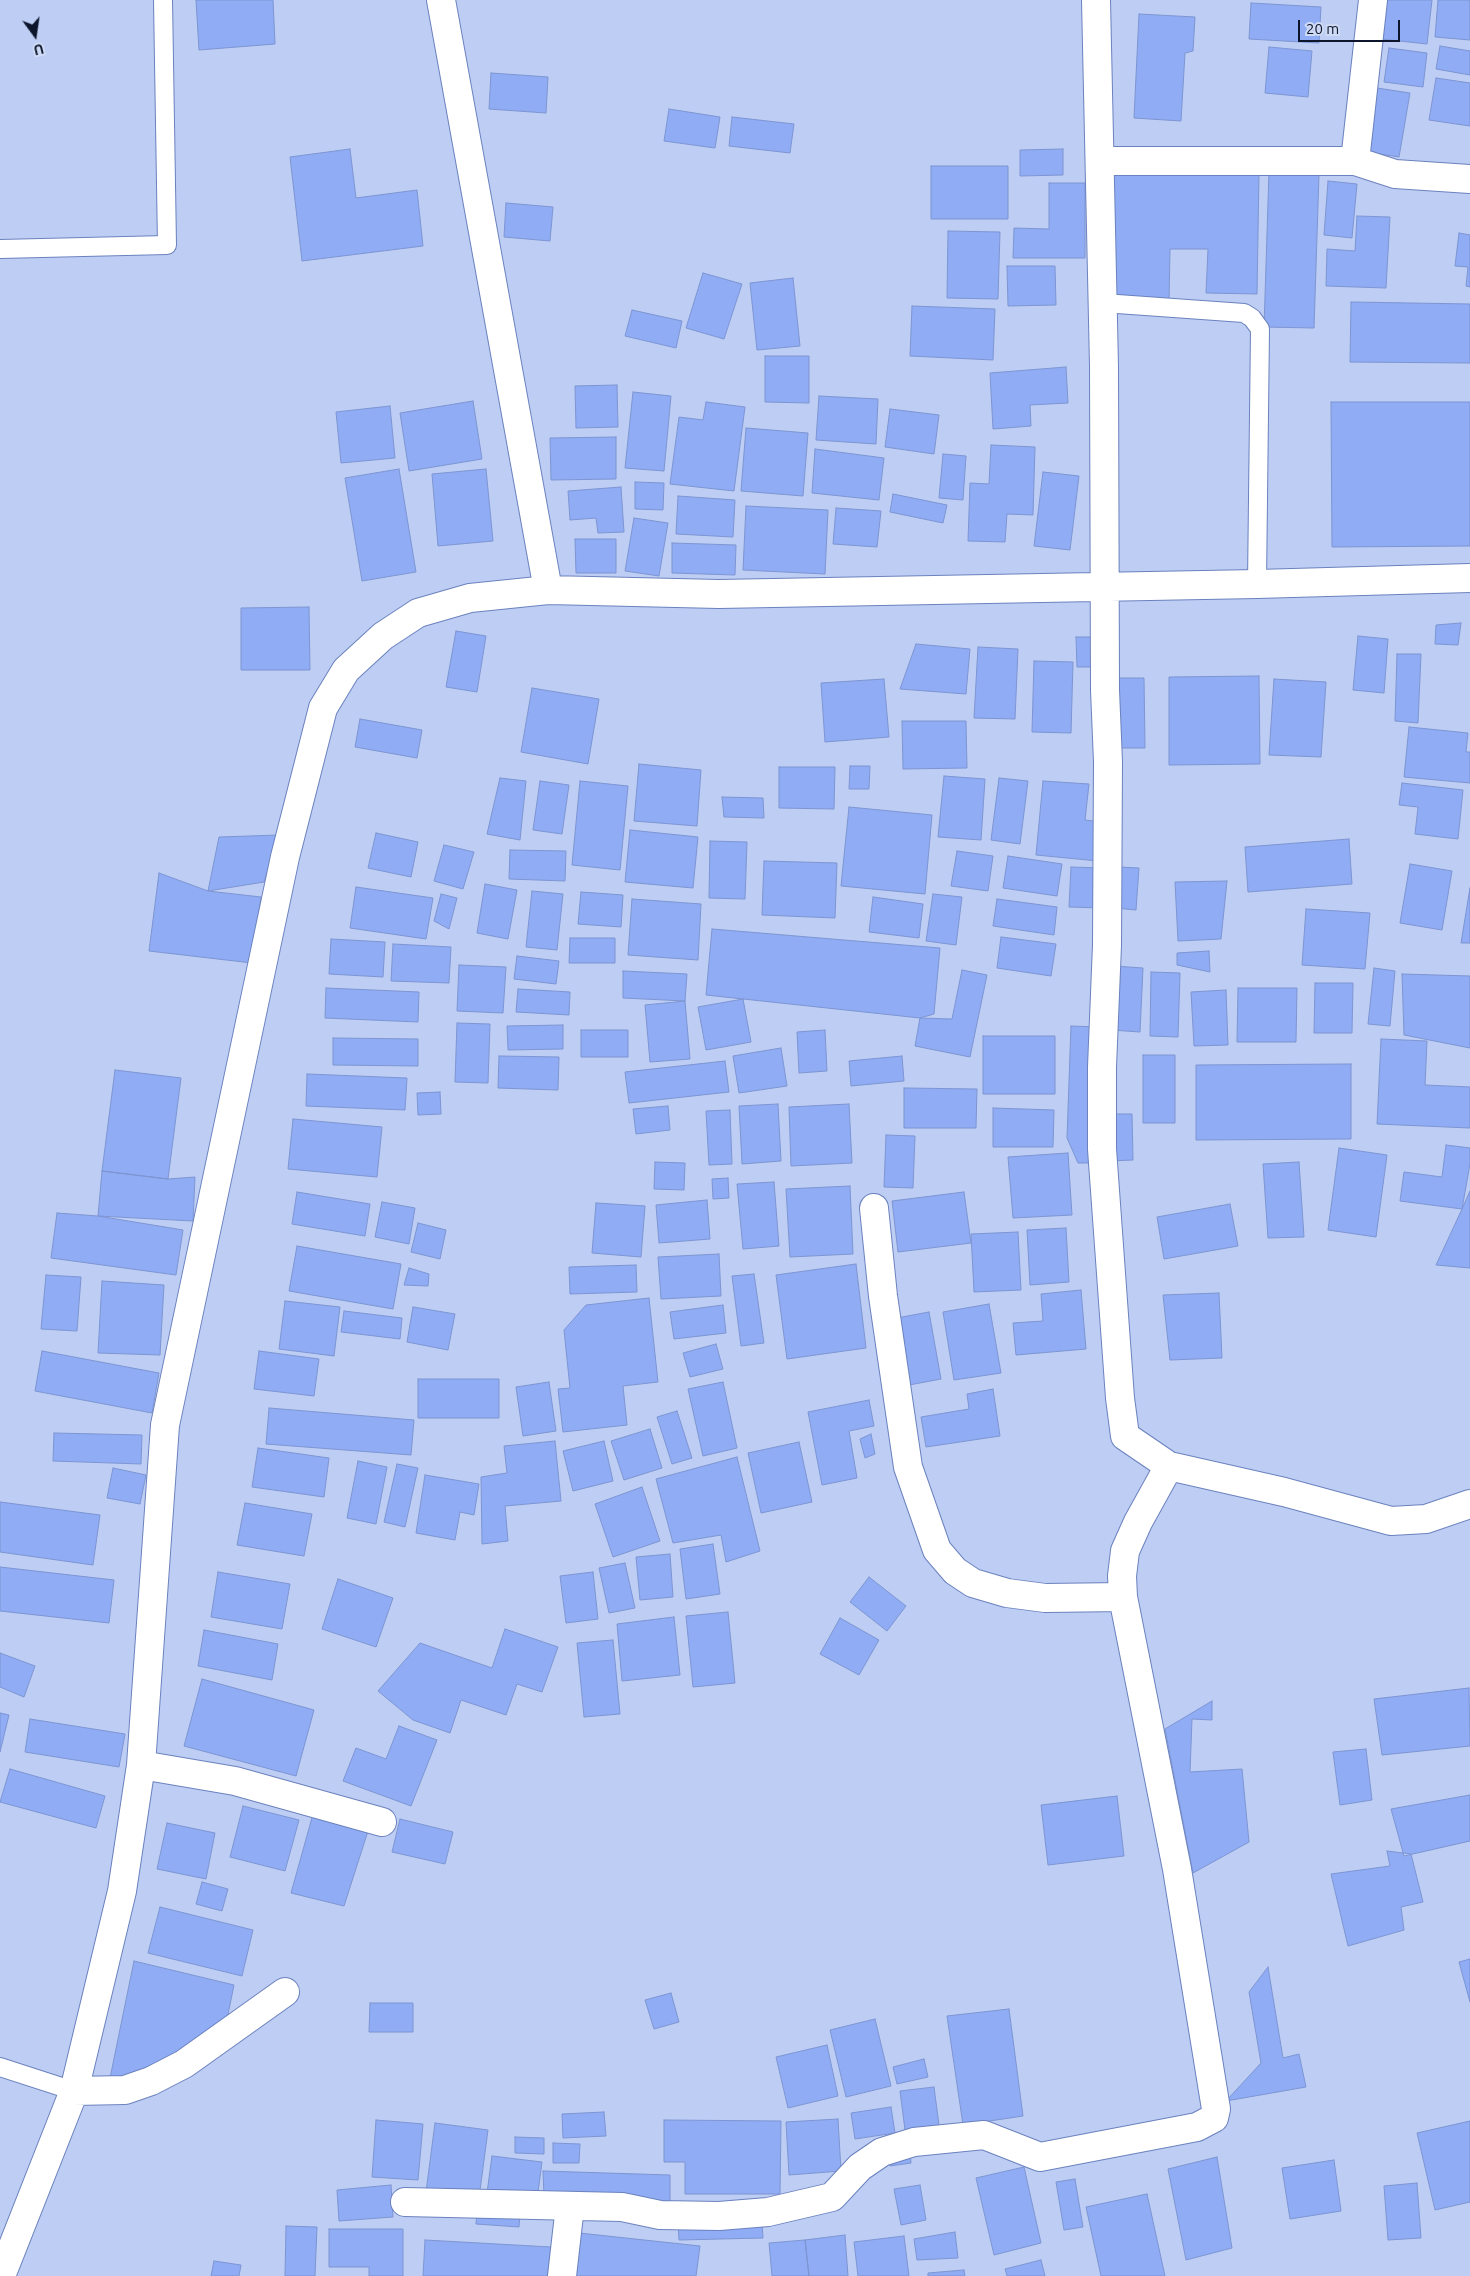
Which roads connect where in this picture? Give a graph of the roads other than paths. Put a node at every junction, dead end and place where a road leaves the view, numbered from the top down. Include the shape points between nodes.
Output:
1 (163, 0) edge
2 (441, 0) edge
3 (1094, 0) edge
4 (1373, 0) edge
5 (1100, 161) junction
6 (1355, 161) junction
7 (1470, 179) edge
8 (0, 249) edge
9 (1102, 304) junction
10 (1470, 578) edge
11 (1257, 584) junction
12 (1106, 587) junction
13 (548, 590) junction
14 (874, 1208) dead end
15 (1169, 1466) junction
16 (1470, 1504) edge
17 (1123, 1597) junction
18 (141, 1765) junction
19 (382, 1822) dead end
20 (285, 1992) dead end
21 (0, 2067) edge
22 (74, 2091) junction
23 (405, 2202) dead end
24 (570, 2206) junction
25 (1, 2276) edge
26 (562, 2276) edge

1 - 8 lane via 167,245
2 - 13 street
3 - 5 street
4 - 6 street
5 - 6 street
5 - 9 street
6 - 7 street via 1395,174
9 - 11 lane via 1244,313 1260,329
9 - 12 street
10 - 11 street
11 - 12 street
12 - 13 street via 719,594
12 - 15 street via 1107,936 1102,1149 1125,1436
13 - 18 street via 470,598 418,613 382,636 346,670 323,708 285,857 165,1425
14 - 17 street via 883,1296 908,1467 937,1550 955,1571 973,1583 1007,1593 1044,1598
15 - 16 street via 1392,1521 1426,1519
15 - 17 street via 1125,1551
17 - 24 street via 1177,1869 1216,2109 1214,2118 1197,2127 1040,2157 984,2135 914,2142 882,2152 860,2167 832,2197 768,2212 719,2216 660,2215 622,2207
18 - 19 street via 235,1781
18 - 22 street via 122,1891
20 - 22 street via 184,2064 151,2081 125,2090
21 - 22 lane
22 - 25 street
23 - 24 street
24 - 26 street

